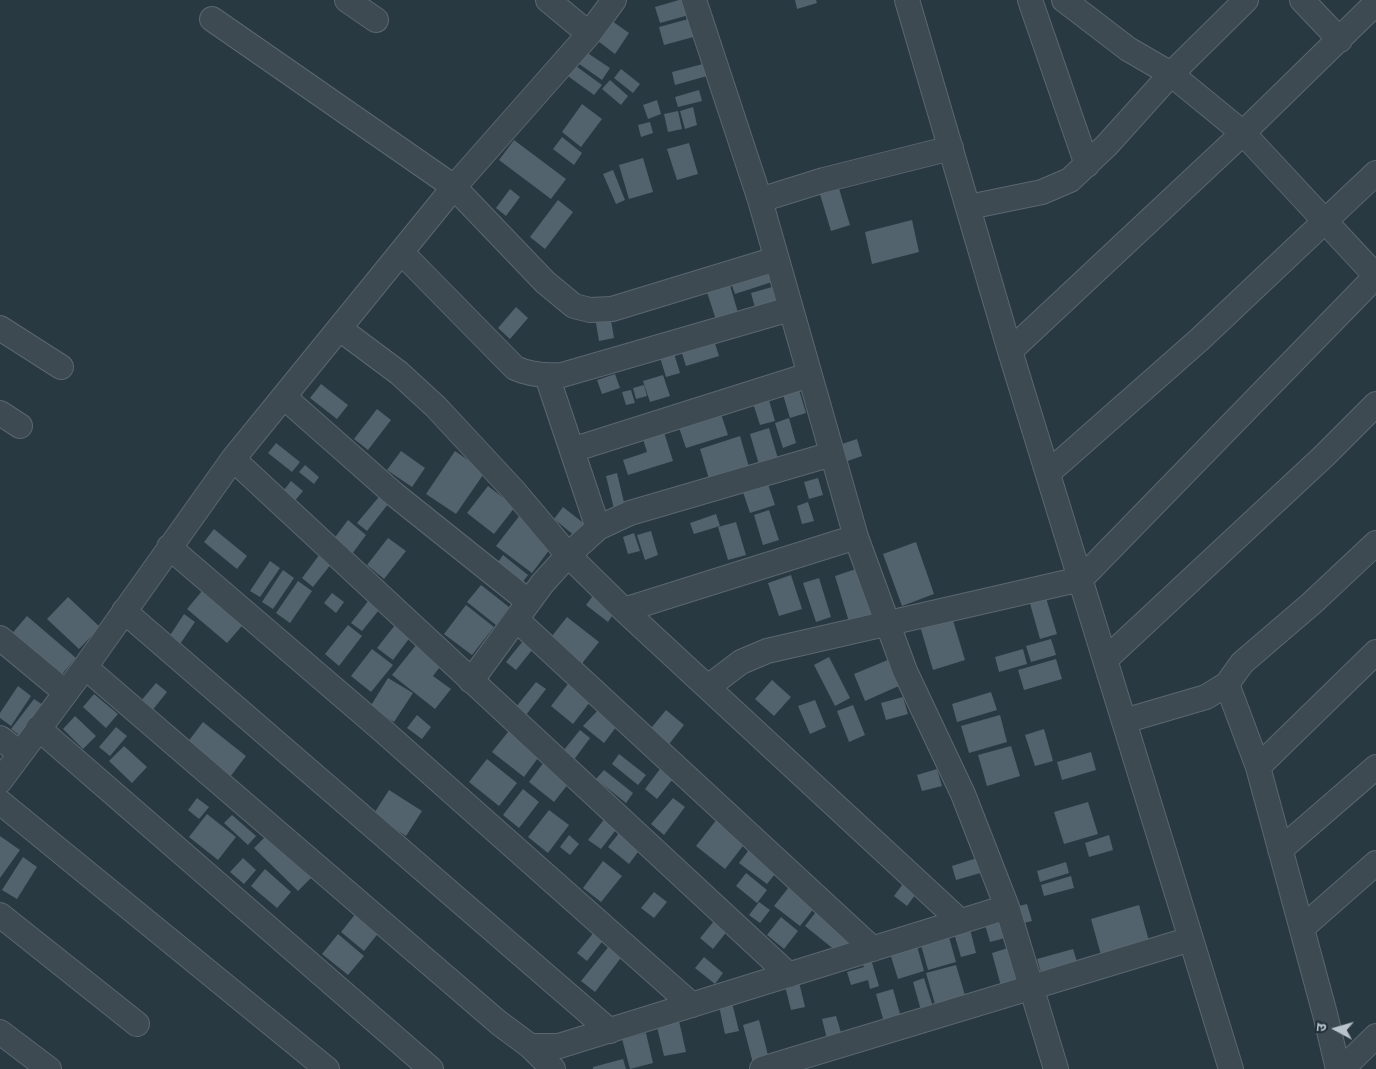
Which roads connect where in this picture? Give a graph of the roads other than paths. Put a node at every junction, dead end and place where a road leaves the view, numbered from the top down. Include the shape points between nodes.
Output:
1 (347, 0) edge
2 (548, 0) edge
3 (614, 0) edge
4 (694, 0) edge
5 (906, 0) edge
6 (1030, 0) edge
7 (1064, 0) edge
8 (1246, 0) edge
9 (1302, 0) edge
10 (1376, 3) edge
11 (212, 19) dead end
12 (376, 20) dead end
13 (589, 34) junction
14 (1340, 40) junction
15 (1171, 74) junction
16 (1243, 133) junction
17 (951, 148) junction
18 (1088, 164) junction
19 (1376, 172) edge
20 (454, 187) junction
21 (760, 200) junction
22 (969, 207) junction
23 (1325, 221) junction
24 (402, 253) junction
25 (776, 259) junction
26 (1376, 276) edge
27 (790, 309) junction
28 (0, 328) edge
29 (340, 329) junction
30 (1010, 351) junction
31 (61, 368) dead end
32 (809, 375) junction
33 (547, 376) junction
34 (284, 397) junction
35 (1376, 404) edge
36 (0, 413) edge
37 (20, 426) dead end
38 (572, 450) junction
39 (832, 454) junction
40 (233, 459) junction
41 (1048, 473) junction
42 (598, 528) junction
43 (856, 537) junction
44 (1376, 543) edge
45 (169, 547) junction
46 (568, 555) junction
47 (1081, 579) junction
48 (624, 610) junction
49 (124, 611) junction
50 (523, 611) junction
51 (886, 624) junction
52 (0, 638) edge
53 (1376, 652) edge
54 (1105, 660) junction
55 (85, 667) junction
56 (471, 680) junction
57 (1227, 684) junction
58 (708, 687) junction
59 (65, 692) junction
60 (1124, 721) junction
61 (38, 728) junction
62 (0, 738) edge
63 (20, 753) junction
64 (1258, 767) junction
65 (1376, 767) edge
66 (0, 781) edge
67 (0, 802) edge
68 (1280, 850) junction
69 (1376, 863) edge
70 (1007, 907) junction
71 (0, 915) edge
72 (960, 921) junction
73 (1302, 928) junction
74 (1191, 939) junction
75 (873, 949) junction
76 (789, 975) junction
77 (1030, 986) junction
78 (692, 1005) junction
79 (137, 1024) dead end
80 (610, 1030) junction
81 (0, 1032) edge
82 (1376, 1036) edge
83 (530, 1046) junction
84 (48, 1069) edge
85 (327, 1069) edge
86 (431, 1069) edge
87 (553, 1069) edge
88 (762, 1069) edge
89 (1056, 1069) edge
90 (1231, 1069) edge
91 (1340, 1069) edge

1 - 12 street
2 - 13 street
3 - 13 street
4 - 21 street
5 - 17 street
6 - 18 street
7 - 15 street via 1128,49
8 - 15 street
9 - 14 street
10 - 14 street
11 - 20 street
13 - 20 street
14 - 16 street
15 - 16 street
15 - 18 street
16 - 23 street
16 - 30 street
17 - 21 street
17 - 22 street
18 - 22 street via 1070,180 1042,192
19 - 23 street
20 - 24 street
20 - 25 street via 545,282 574,306 590,310 635,304
21 - 25 street
22 - 30 street
23 - 26 street
23 - 41 street via 1199,340
24 - 29 street
24 - 33 street via 515,368
25 - 27 street
26 - 47 street
27 - 32 street
27 - 33 street via 562,375
28 - 31 street
29 - 34 street
29 - 46 street via 399,373 436,406
30 - 41 street
32 - 38 street
32 - 39 street
33 - 38 street
34 - 40 street
34 - 50 street
35 - 54 street
36 - 37 street
38 - 42 street
39 - 42 street via 630,513
39 - 43 street
40 - 45 street
40 - 56 street
41 - 47 street
42 - 46 street
43 - 48 street
43 - 51 street
44 - 57 street via 1242,663
45 - 49 street
45 - 78 street via 381,729
46 - 48 street
46 - 50 street
47 - 51 street
47 - 54 street
48 - 58 street
49 - 55 street
49 - 80 street
50 - 56 street
50 - 75 street
51 - 58 street via 767,651 741,662
51 - 70 street via 963,794
52 - 59 street
53 - 64 street
54 - 60 street
55 - 59 street
55 - 83 street via 499,1023
56 - 76 street
57 - 60 street via 1206,697
57 - 64 street
58 - 72 street
59 - 61 street
60 - 74 street
61 - 63 street
61 - 86 street
62 - 63 street
63 - 66 street
64 - 68 street
65 - 68 street
67 - 85 street
68 - 73 street
69 - 73 street
70 - 72 street
70 - 77 street
71 - 79 street
72 - 75 street
73 - 91 street
74 - 77 street
74 - 90 street
75 - 76 street
76 - 78 street
77 - 88 street
77 - 89 street
78 - 80 street
80 - 83 street via 559,1046
81 - 84 street
82 - 91 street
83 - 87 street

